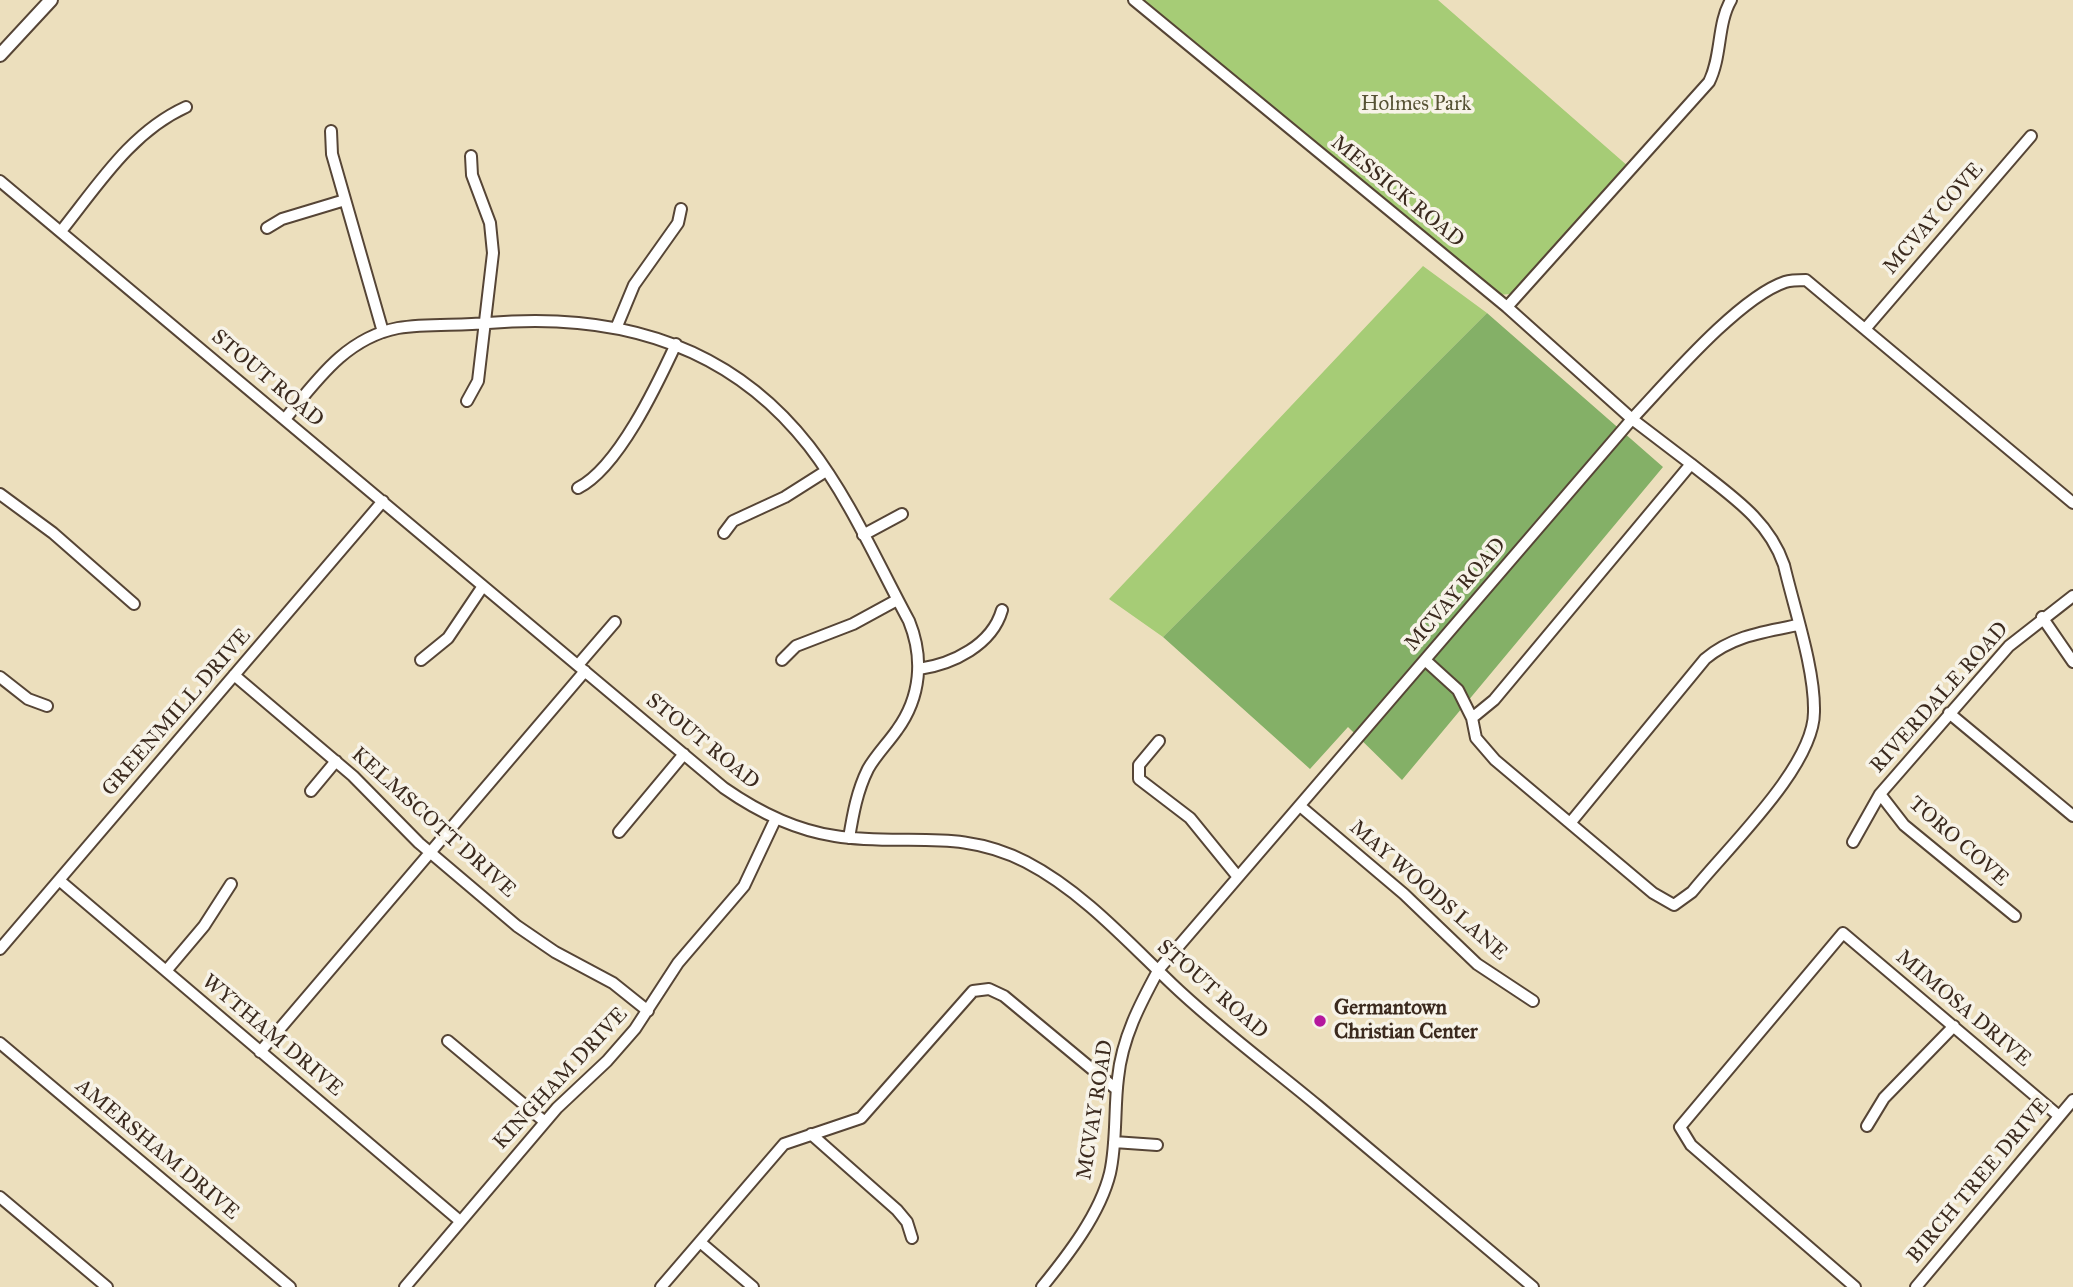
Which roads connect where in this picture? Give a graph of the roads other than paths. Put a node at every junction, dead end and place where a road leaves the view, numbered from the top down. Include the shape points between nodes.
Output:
1 (51, 0) edge
2 (1133, 0) edge
3 (1731, 0) edge
4 (0, 55) edge
5 (186, 107) dead end
6 (331, 131) dead end
7 (2031, 136) dead end
8 (471, 156) dead end
9 (0, 181) edge
10 (345, 200) junction
11 (681, 209) dead end
12 (267, 228) dead end
13 (62, 230) junction
14 (1507, 307) junction
15 (485, 324) junction
16 (617, 326) junction
17 (1866, 328) junction
18 (383, 332) junction
19 (676, 344) junction
20 (467, 401) dead end
21 (285, 419) junction
22 (1632, 419) junction
23 (1691, 464) junction
24 (826, 471) junction
25 (578, 488) dead end
26 (0, 494) edge
27 (383, 501) junction
28 (2073, 503) edge
29 (902, 514) dead end
30 (724, 533) dead end
31 (863, 535) junction
32 (483, 586) junction
33 (2073, 596) edge
34 (897, 600) junction
35 (134, 604) dead end
36 (1002, 610) dead end
37 (2042, 617) junction
38 (615, 622) dead end
39 (1798, 625) junction
40 (421, 660) dead end
41 (782, 660) dead end
42 (1425, 660) junction
43 (2073, 662) edge
44 (582, 668) junction
45 (919, 670) junction
46 (234, 675) junction
47 (0, 677) edge
48 (47, 706) dead end
49 (1949, 713) junction
50 (1472, 718) junction
51 (1159, 741) dead end
52 (684, 754) junction
53 (336, 761) junction
54 (311, 791) dead end
55 (1880, 794) junction
56 (1300, 806) junction
57 (2073, 816) edge
58 (776, 818) junction
59 (1570, 822) junction
60 (619, 832) dead end
61 (849, 838) junction
62 (1853, 842) dead end
63 (430, 852) junction
64 (1238, 877) junction
65 (59, 880) junction
66 (231, 884) dead end
67 (2015, 916) dead end
68 (0, 949) edge
69 (1159, 969) junction
70 (166, 971) junction
71 (1533, 1000) dead end
72 (648, 1011) junction
73 (1954, 1026) junction
74 (448, 1041) dead end
75 (0, 1043) edge
76 (260, 1052) junction
77 (1116, 1090) junction
78 (2073, 1100) edge
79 (2059, 1116) junction
80 (545, 1122) junction
81 (1867, 1126) dead end
82 (811, 1134) junction
83 (1114, 1142) junction
84 (1157, 1144) dead end
85 (0, 1197) edge
86 (460, 1221) junction
87 (912, 1238) dead end
88 (700, 1242) junction
89 (107, 1287) edge
90 (290, 1287) edge
91 (405, 1287) edge
92 (661, 1287) edge
93 (753, 1287) edge
94 (1042, 1287) edge
95 (1533, 1287) edge
96 (1855, 1287) edge
97 (1916, 1287) edge

1 - 4 main road
2 - 14 street, MESSICK ROAD
3 - 14 street via 1709,82
5 - 13 street via 137,139
6 - 10 street via 332,154
7 - 17 street, MCVAY COVE
8 - 15 street via 472,175 486,206 492,239
9 - 13 street, STOUT ROAD
10 - 12 street
10 - 18 street
11 - 16 street via 678,223 634,285
13 - 21 street, STOUT ROAD
14 - 22 street, MESSICK ROAD
15 - 16 street via 545,319
15 - 18 street
15 - 20 street via 478,381
16 - 19 street
17 - 22 street, MCVAY ROAD via 1806,280 1785,282 1710,337
17 - 28 street, MCVAY ROAD
18 - 21 street via 339,356
19 - 24 street via 726,371 767,401
19 - 25 street via 636,420 594,478
21 - 27 street, STOUT ROAD
22 - 23 street, MESSICK ROAD
22 - 42 street, MCVAY ROAD
23 - 39 street, MESSICK ROAD via 1765,525 1780,555
23 - 50 street via 1494,700
24 - 30 street via 733,521
24 - 31 street
26 - 35 street
27 - 32 street, STOUT ROAD
27 - 46 street, GREENMILL DRIVE
29 - 31 street
31 - 34 street
32 - 40 street via 448,638
32 - 44 street, STOUT ROAD
33 - 37 street, RIVERDALE ROAD
34 - 41 street via 853,624 796,646
34 - 45 street via 914,632
36 - 45 street via 996,627 984,640 941,664
37 - 43 street
37 - 49 street, RIVERDALE ROAD via 2008,646
38 - 44 street
39 - 59 street via 1723,644 1705,659
39 - 59 street, MESSICK ROAD via 1815,715 1795,769 1692,892 1674,905 1653,893
42 - 50 street via 1458,690
42 - 56 street, MCVAY ROAD
44 - 52 street, STOUT ROAD
44 - 63 street
45 - 61 street via 908,712 863,780
46 - 53 street, KELMSCOTT DRIVE
46 - 65 street, GREENMILL DRIVE
47 - 48 street via 28,699
49 - 55 street, RIVERDALE ROAD
49 - 57 street
50 - 59 street via 1476,738 1494,760
51 - 64 street via 1139,765 1139,779 1190,818
52 - 58 street, STOUT ROAD via 740,799
52 - 60 street
53 - 54 street
53 - 63 street, KELMSCOTT DRIVE
55 - 62 street, RIVERDALE ROAD
55 - 67 street, TORO COVE via 1904,825
56 - 64 street, MCVAY ROAD
56 - 71 street, MAY WOODS LANE via 1404,894 1477,964
58 - 61 street, STOUT ROAD
58 - 72 street, KINGHAM DRIVE via 744,886 678,963
61 - 69 street, STOUT ROAD via 952,839 1012,855 1061,885
63 - 72 street, KELMSCOTT DRIVE via 542,945 613,983
63 - 76 street
64 - 69 street, MCVAY ROAD
65 - 68 street, GREENMILL DRIVE
65 - 70 street, WYTHAM DRIVE
66 - 70 street via 204,926
69 - 77 street, MCVAY ROAD via 1128,1032
69 - 95 street, STOUT ROAD
70 - 76 street, WYTHAM DRIVE
72 - 80 street, KINGHAM DRIVE via 607,1061
73 - 79 street, MIMOSA DRIVE
73 - 81 street via 1884,1098
73 - 96 street, MIMOSA DRIVE via 1843,933 1680,1127 1691,1146
74 - 80 street
75 - 90 street, AMERSHAM DRIVE
76 - 86 street, WYTHAM DRIVE
77 - 82 street via 1004,996 981,989 968,996 861,1118
77 - 83 street, MCVAY ROAD
78 - 79 street, BIRCH TREE DRIVE
79 - 97 street, BIRCH TREE DRIVE
80 - 86 street, KINGHAM DRIVE
82 - 87 street via 897,1210
82 - 88 street via 784,1144
83 - 84 street
83 - 94 street, MCVAY ROAD via 1100,1200
85 - 89 street
86 - 91 street, KINGHAM DRIVE
88 - 92 street
88 - 93 street

